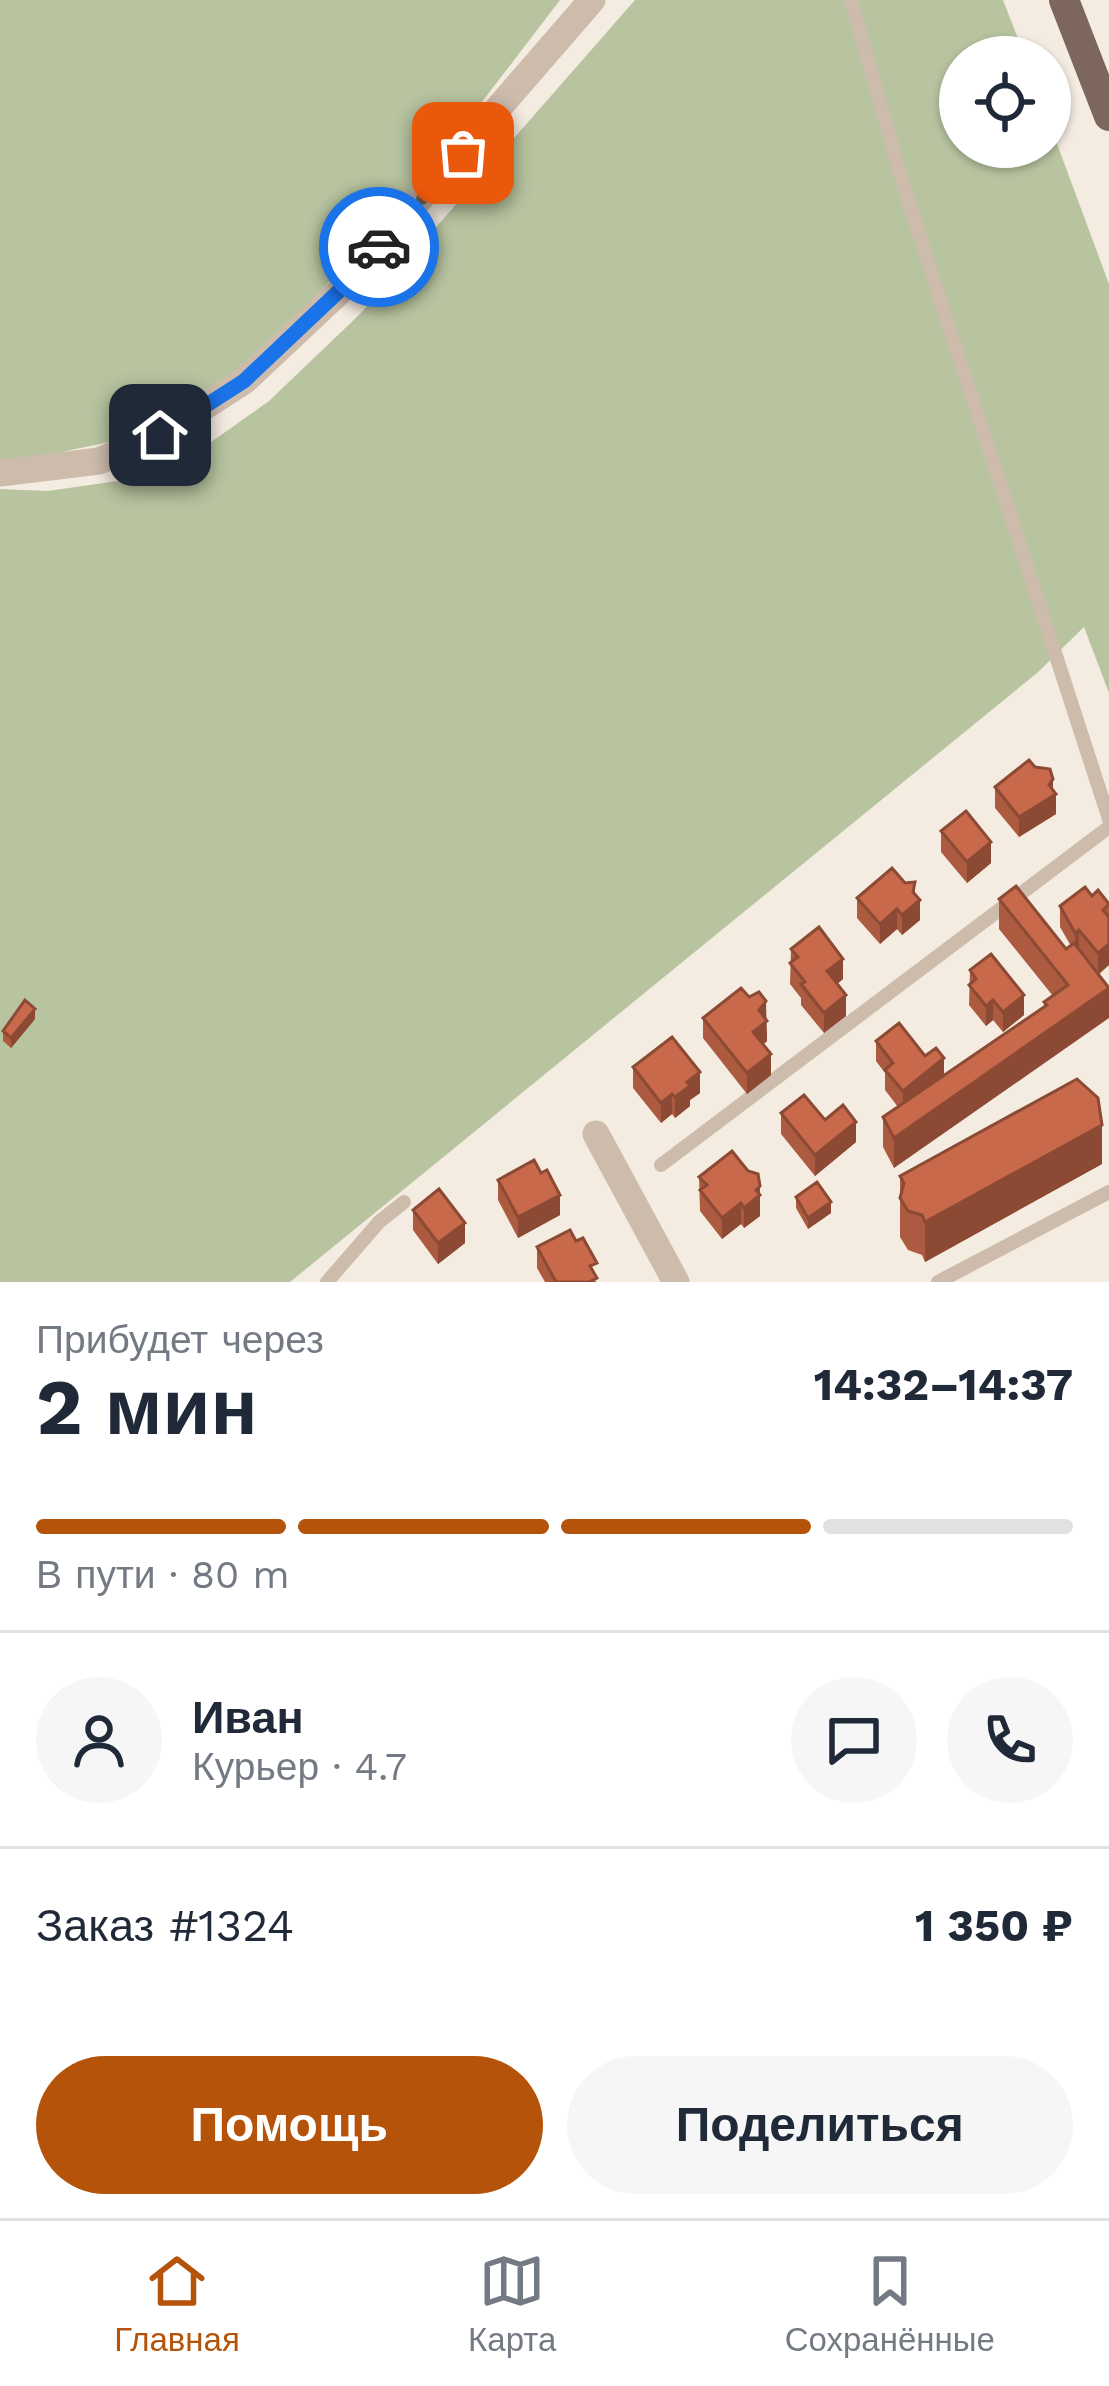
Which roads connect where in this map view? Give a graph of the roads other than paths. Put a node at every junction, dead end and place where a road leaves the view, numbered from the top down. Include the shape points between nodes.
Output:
1 (592, 0) edge
2 (851, 0) edge
3 (1064, 0) edge
4 (1109, 116) edge
5 (0, 473) edge
6 (1109, 823) edge
7 (596, 1134) dead end
8 (661, 1166) dead end
9 (1109, 1192) edge
10 (404, 1202) dead end
11 (327, 1282) edge
12 (676, 1282) edge
13 (938, 1282) edge

1 - 5 street via 338,292 244,381 160,435 99,461
2 - 6 lane
3 - 4 main road
6 - 8 lane
7 - 12 street
9 - 13 lane
10 - 11 lane

